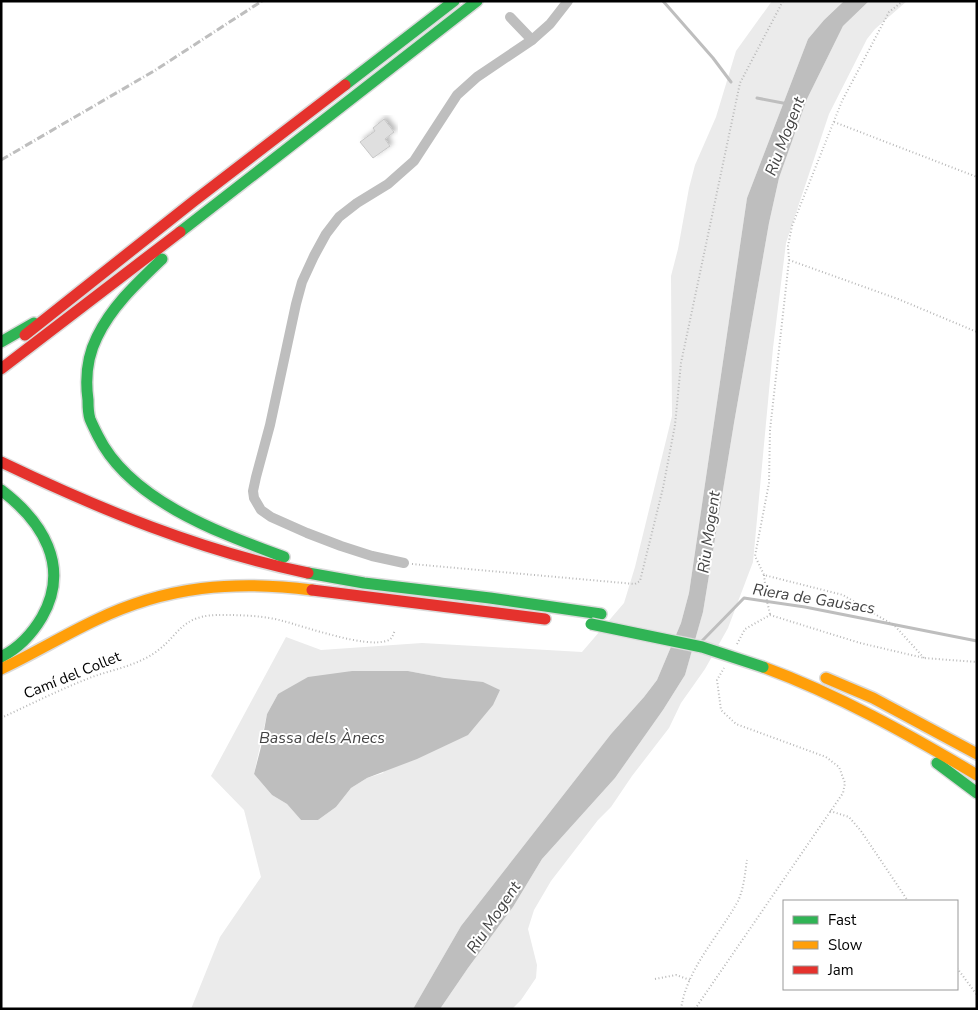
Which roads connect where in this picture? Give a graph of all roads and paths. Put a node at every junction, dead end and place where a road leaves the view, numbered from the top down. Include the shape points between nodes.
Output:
1 (454, 1) edge
2 (477, 1) edge
3 (568, 1) edge
4 (783, 1) edge
5 (903, 1) edge
6 (510, 17) dead end
7 (532, 40) junction
8 (833, 122) junction
9 (977, 176) edge
10 (191, 225) junction
11 (789, 260) junction
12 (54, 311) junction
13 (977, 332) edge
14 (1, 342) edge
15 (1, 354) edge
16 (1, 369) edge
17 (1, 462) edge
18 (1, 490) edge
19 (216, 561) dead end
20 (404, 563) joint
21 (764, 575) junction
22 (389, 586) junction
23 (385, 599) junction
24 (605, 615) dead end
25 (770, 615) junction
26 (552, 619) dead end
27 (586, 623) dead end
28 (745, 629) dead end
29 (395, 630) dead end
30 (688, 632) dead end
31 (714, 639) dead end
32 (1, 657) edge
33 (924, 658) junction
34 (977, 662) edge
35 (1, 669) edge
36 (820, 675) dead end
37 (717, 680) dead end
38 (896, 711) junction
39 (1, 718) edge
40 (888, 722) junction
41 (977, 744) edge
42 (977, 754) edge
43 (977, 775) edge
44 (977, 793) edge
45 (830, 811) junction
46 (747, 860) dead end
47 (907, 900) edge
48 (958, 969) edge
49 (655, 980) dead end
50 (690, 980) junction
51 (977, 995) edge
52 (681, 1009) edge
53 (695, 1009) edge

1 - 12 highway
2 - 10 highway
3 - 7 street
4 - 20 path via 740,83 681,363 675,425 640,581 635,584
5 - 8 path via 889,12
6 - 7 street
7 - 20 street via 477,77 457,95 414,161 388,184 339,217 314,256 296,304 254,485 254,498 265,514 307,533 372,556
8 - 9 path
8 - 11 path via 792,226
10 - 16 highway
10 - 22 highway via 181,242 118,303 96,337 88,362 86,394 90,419 98,438 118,465 148,491 209,527 291,560
11 - 13 path via 898,299
11 - 21 path via 770,430 769,483 755,556
12 - 14 highway
12 - 15 highway
17 - 22 highway via 94,506 202,546 299,572
18 - 32 highway via 42,529 53,571 52,592 40,621 16,648
19 - 23 highway
21 - 25 path
21 - 33 path via 843,595 895,626
22 - 24 highway
23 - 26 highway
23 - 35 highway via 283,586 211,586 178,590 103,616
25 - 28 path
25 - 33 path via 860,643
27 - 40 highway, bridge via 702,647 762,666 796,678
29 - 39 path, Camí del Collet via 386,642 369,643 282,620 210,614 191,619 160,649 140,660
30 - 31 highway
33 - 34 path
36 - 38 highway
37 - 45 path via 722,710 736,724 826,757 839,767 845,783 843,793
38 - 41 highway
38 - 42 highway
40 - 43 highway
40 - 44 highway
45 - 47 path via 849,817
45 - 53 path
46 - 50 path via 739,900
48 - 51 path
49 - 50 path via 676,975
50 - 52 path

